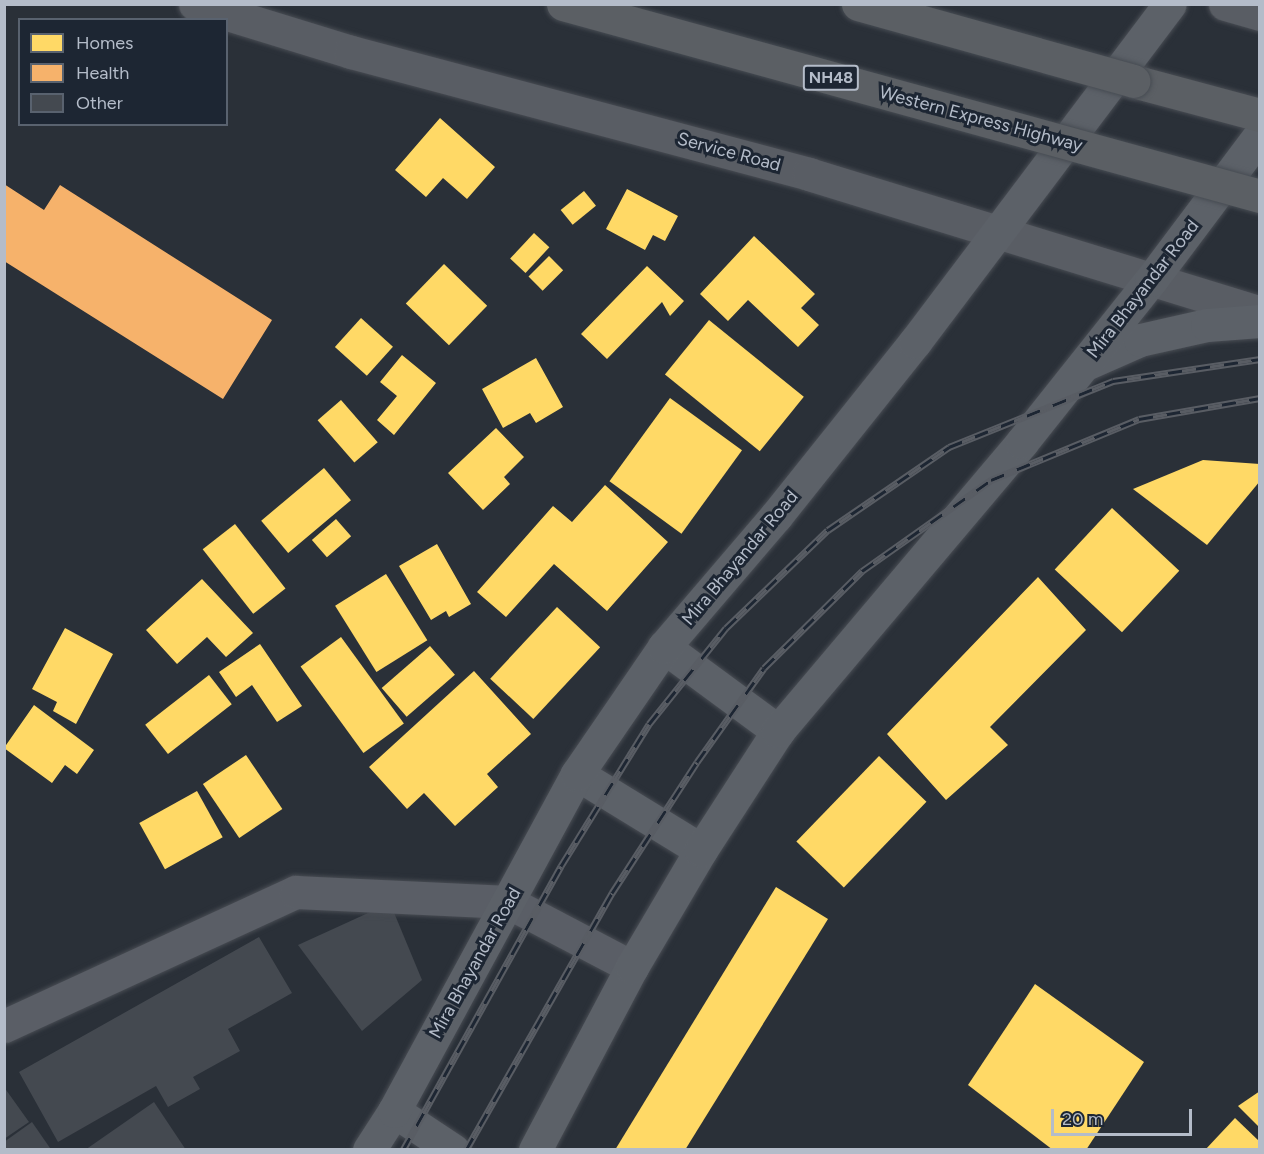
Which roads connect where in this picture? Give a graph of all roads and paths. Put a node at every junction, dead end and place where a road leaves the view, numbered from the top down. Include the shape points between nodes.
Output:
1 (195, 4) edge
2 (563, 4) edge
3 (858, 4) edge
4 (1170, 4) edge
5 (1225, 4) edge
6 (1260, 14) edge
7 (1260, 115) edge
8 (1260, 135) edge
9 (1260, 196) edge
10 (1000, 234) junction
11 (1151, 280) junction
12 (1260, 312) edge
13 (1260, 321) edge
14 (1083, 366) junction
15 (664, 647) junction
16 (778, 731) junction
17 (577, 774) junction
18 (700, 850) junction
19 (508, 902) junction
20 (632, 967) junction
21 (4, 1026) edge
22 (394, 1111) junction
23 (369, 1149) edge
24 (453, 1149) edge
25 (536, 1149) edge

1 - 10 main road, Service Road via 351,52 809,174
2 - 9 highway, Western Express Highway / NH48, bridge
3 - 7 highway, bridge
4 - 10 main road, Mira Bhayandar Road
5 - 6 main road
8 - 11 main road, Mira Bhayandar Road
10 - 11 main road, Service Road
10 - 15 main road, Mira Bhayandar Road via 776,516
11 - 12 main road, Service Road
11 - 14 main road, Mira Bhayandar Road
13 - 14 main road via 1207,325 1140,340
14 - 16 main road, Mira Bhayandar Road
15 - 16 main road
15 - 17 main road, Mira Bhayandar Road
16 - 18 main road, Mira Bhayandar Road
17 - 18 main road
17 - 19 main road, Mira Bhayandar Road
18 - 20 main road, Mira Bhayandar Road
19 - 20 street
19 - 21 street via 296,892
19 - 22 main road, Mira Bhayandar Road
20 - 25 main road, Mira Bhayandar Road
22 - 23 main road, Mira Bhayandar Road
22 - 24 main road

